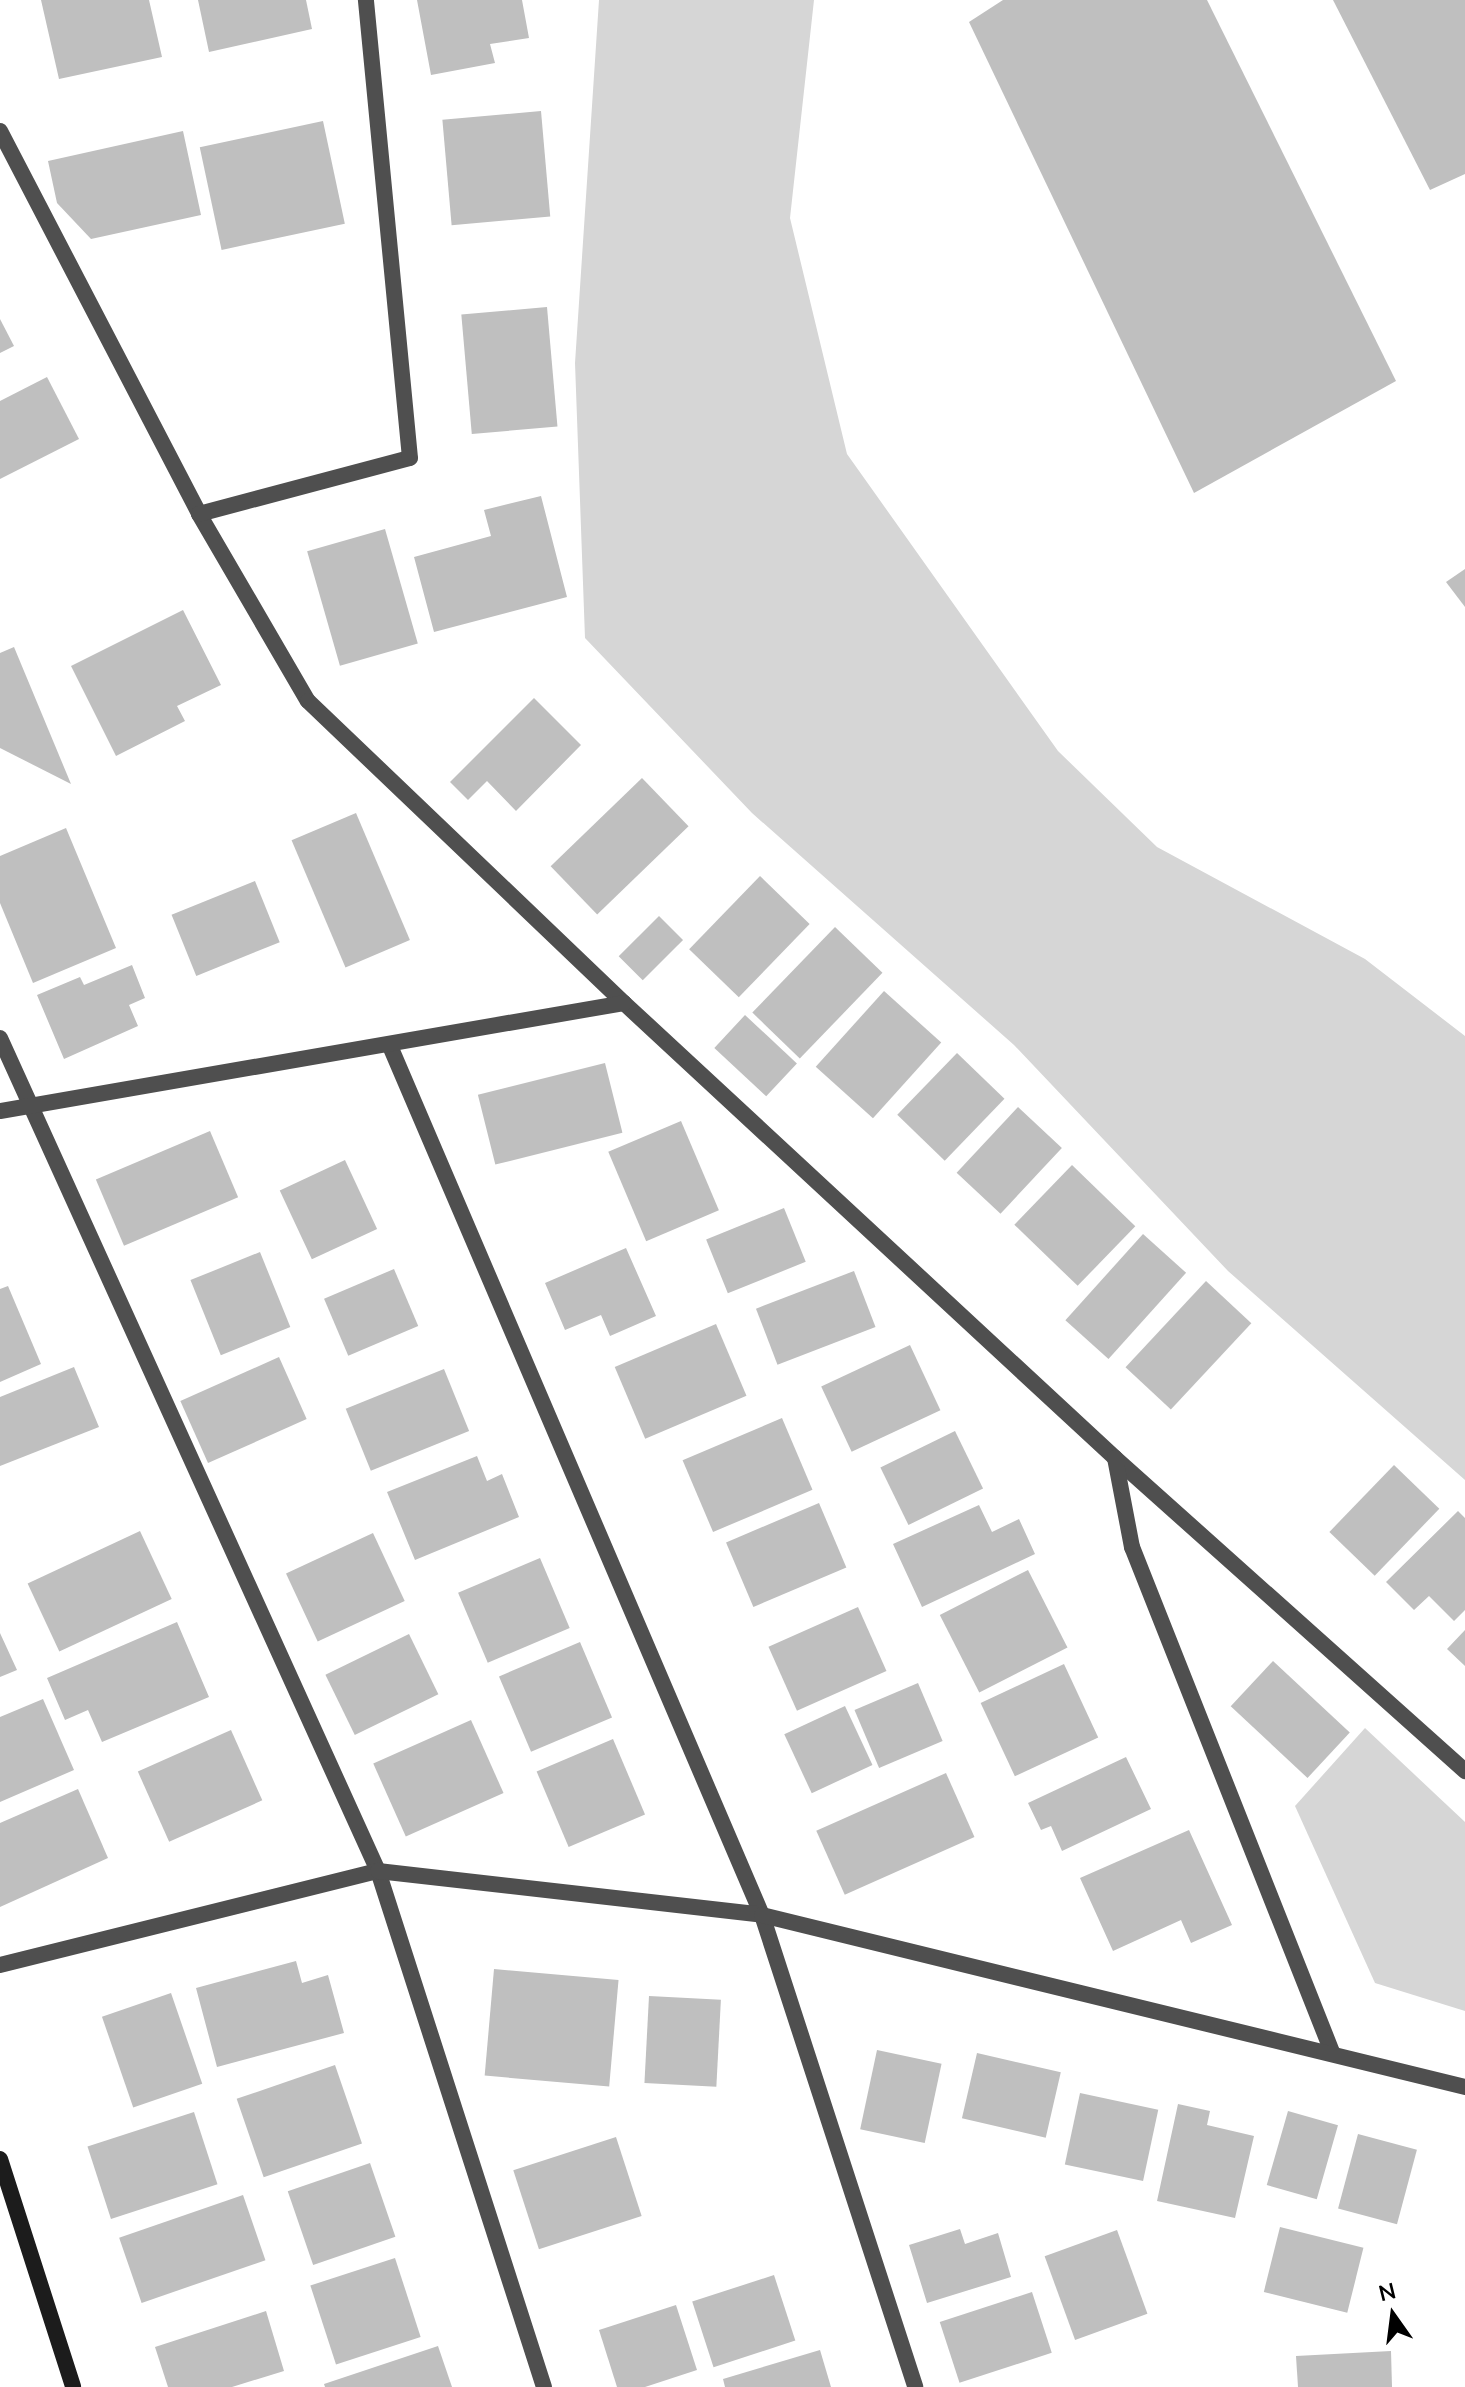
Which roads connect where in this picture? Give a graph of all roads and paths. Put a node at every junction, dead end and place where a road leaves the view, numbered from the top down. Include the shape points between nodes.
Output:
1 (366, 0) edge
2 (0, 131) edge
3 (199, 514) junction
4 (624, 1003) junction
5 (0, 1038) edge
6 (390, 1046) junction
7 (31, 1104) junction
8 (0, 1111) edge
9 (1115, 1458) junction
10 (1465, 1771) edge
11 (378, 1871) junction
12 (762, 1915) junction
13 (0, 1965) edge
14 (1332, 2052) junction
15 (1465, 2087) edge
16 (0, 2159) edge
17 (73, 2387) edge
18 (544, 2387) edge
19 (915, 2387) edge

1 - 3 street via 410,458
2 - 3 street
3 - 4 street via 308,701
4 - 6 street
4 - 9 street
5 - 7 street
6 - 7 street
6 - 12 street
7 - 8 street
7 - 11 street
9 - 10 street
9 - 14 street via 1132,1547
11 - 12 street
11 - 13 street
11 - 18 street
12 - 14 street
12 - 19 street
14 - 15 street
16 - 17 street

